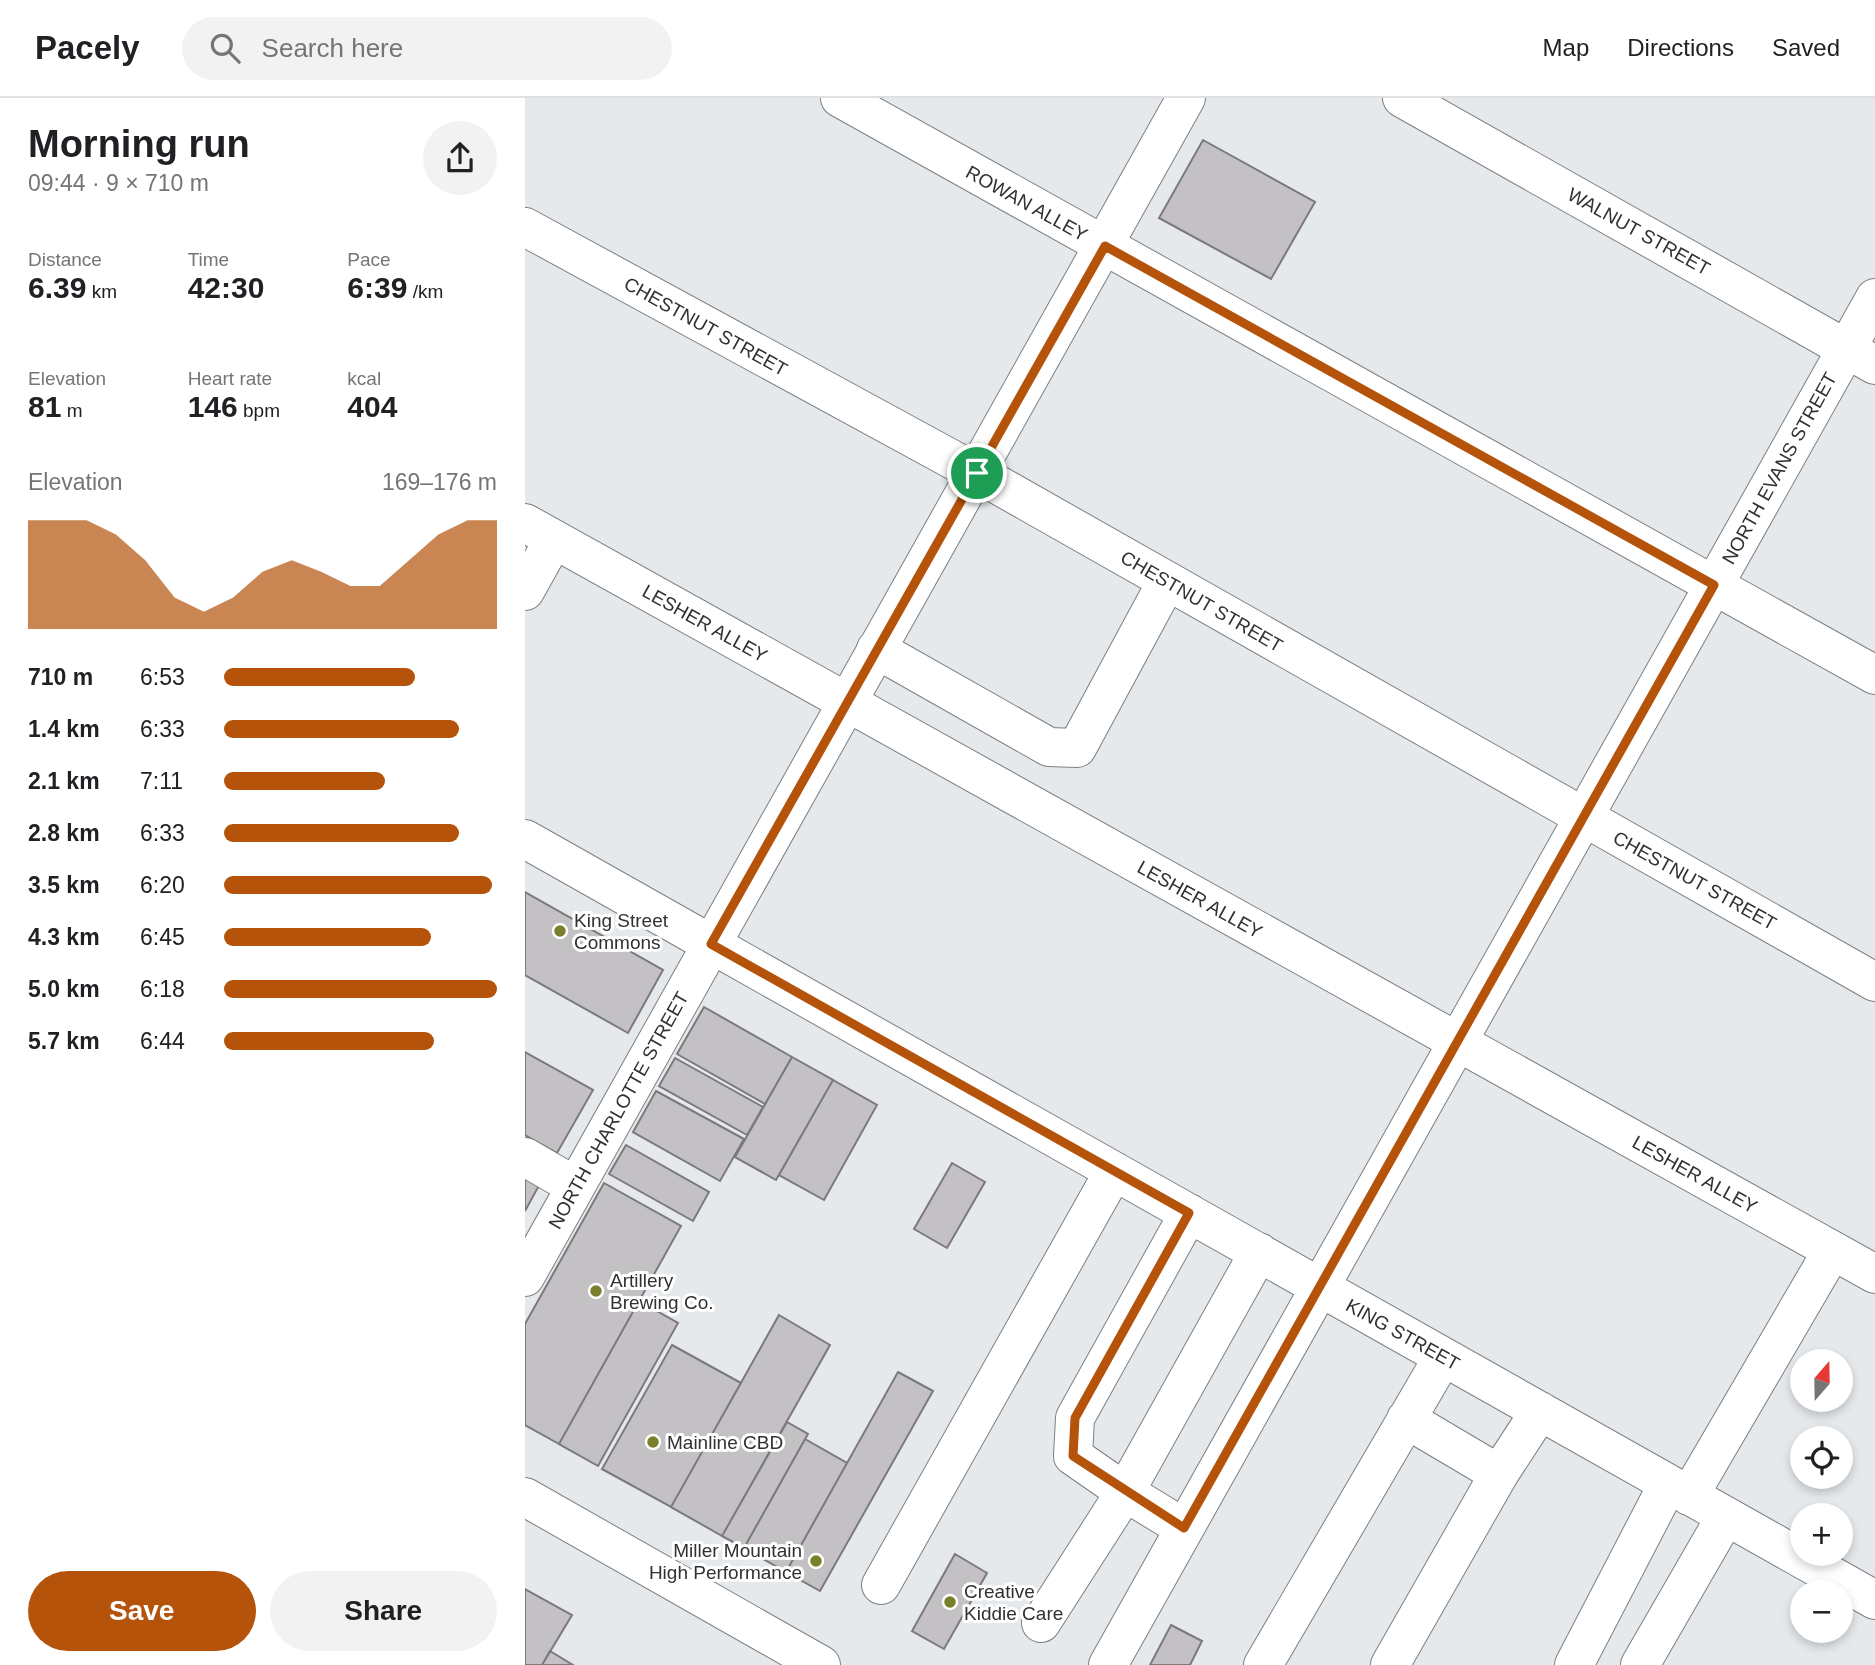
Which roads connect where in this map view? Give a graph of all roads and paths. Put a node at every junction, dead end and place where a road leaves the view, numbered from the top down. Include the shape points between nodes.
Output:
1 (840, 98) edge
2 (1186, 98) edge
3 (1402, 98) edge
4 (525, 227) edge
5 (1105, 246) junction
6 (1875, 298) edge
7 (1861, 357) edge
8 (977, 473) junction
9 (539, 531) edge
10 (1167, 581) junction
11 (1714, 585) junction
12 (525, 591) edge
13 (876, 649) junction
14 (1875, 675) edge
15 (846, 701) junction
16 (1582, 816) junction
17 (525, 839) edge
18 (711, 944) junction
19 (1875, 982) edge
20 (1457, 1042) junction
21 (525, 1157) edge
22 (1114, 1171) junction
23 (575, 1185) junction
24 (1189, 1213) junction
25 (1832, 1251) junction
26 (1259, 1252) junction
27 (1875, 1274) edge
28 (525, 1277) edge
29 (1320, 1287) junction
30 (1443, 1356) junction
31 (1540, 1411) junction
32 (1406, 1419) junction
33 (1499, 1474) junction
34 (1679, 1490) junction
35 (1125, 1492) junction
36 (525, 1497) edge
37 (1726, 1516) junction
38 (1184, 1528) junction
39 (881, 1585) dead end
40 (1875, 1600) edge
41 (1041, 1623) dead end
42 (821, 1665) edge
43 (1108, 1665) edge
44 (1263, 1665) edge
45 (1390, 1665) edge
46 (1574, 1665) edge
47 (1640, 1665) edge

1 - 5 street, ROWAN ALLEY
2 - 5 street
3 - 7 street, WALNUT STREET
4 - 8 street, CHESTNUT STREET
5 - 8 street
5 - 11 street, ROWAN ALLEY
6 - 7 street, NORTH EVANS STREET
7 - 11 street, NORTH EVANS STREET
8 - 10 street, CHESTNUT STREET
8 - 13 street
9 - 12 street
9 - 15 street, LESHER ALLEY
10 - 13 street via 1077,748 1049,747
10 - 16 street, CHESTNUT STREET
11 - 14 street, ROWAN ALLEY
11 - 16 street, NORTH EVANS STREET
13 - 15 street
15 - 18 street, NORTH CHARLOTTE STREET
15 - 20 street, LESHER ALLEY
16 - 19 street, CHESTNUT STREET
16 - 20 street, NORTH EVANS STREET
17 - 18 street, KING STREET
18 - 22 street, KING STREET
18 - 23 street, NORTH CHARLOTTE STREET
20 - 25 street, LESHER ALLEY
20 - 29 street, NORTH EVANS STREET
21 - 23 street
22 - 24 street, KING STREET
22 - 39 street
23 - 28 street, NORTH CHARLOTTE STREET
24 - 26 street, KING STREET
24 - 35 street via 1075,1418 1073,1456
25 - 27 street, LESHER ALLEY
25 - 34 street
26 - 29 street, KING STREET
26 - 35 street
29 - 30 street, KING STREET
29 - 38 street, NORTH EVANS STREET
30 - 31 street, KING STREET
30 - 32 street
31 - 33 street
31 - 34 street, KING STREET
32 - 33 street
32 - 44 street
33 - 45 street
34 - 37 street, KING STREET
34 - 46 street
35 - 38 street
35 - 41 street
36 - 42 street
37 - 40 street, KING STREET
37 - 47 street
38 - 43 street, NORTH EVANS STREET

